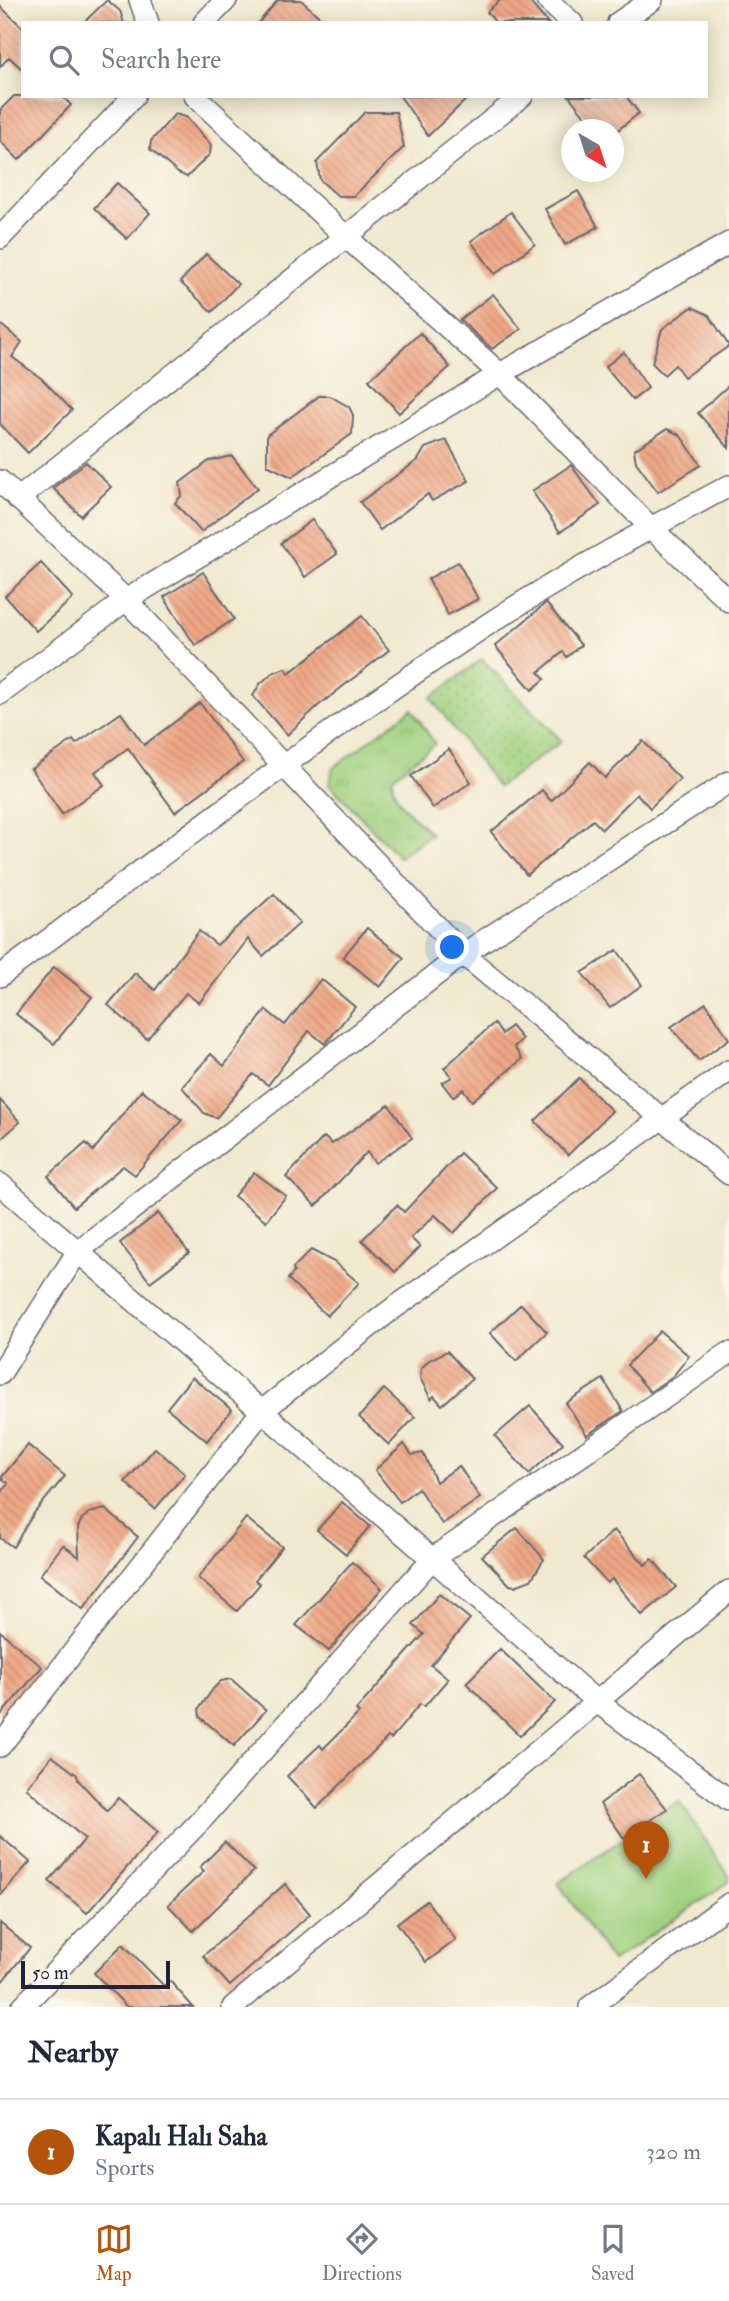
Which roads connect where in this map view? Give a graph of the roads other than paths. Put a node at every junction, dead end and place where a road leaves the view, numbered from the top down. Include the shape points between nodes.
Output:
1 (140, 0) edge
2 (226, 0) edge
3 (547, 0) edge
4 (652, 0) edge
5 (147, 21) edge
6 (206, 21) edge
7 (570, 21) edge
8 (621, 21) edge
9 (132, 98) edge
10 (197, 98) edge
11 (519, 98) edge
12 (345, 236) junction
13 (0, 238) edge
14 (729, 243) edge
15 (500, 374) junction
16 (0, 481) edge
17 (729, 486) edge
18 (18, 499) junction
19 (651, 528) junction
20 (126, 600) junction
21 (729, 601) edge
22 (0, 694) edge
23 (284, 765) junction
24 (729, 782) edge
25 (463, 954) junction
26 (0, 975) edge
27 (729, 1071) edge
28 (661, 1118) junction
29 (729, 1174) edge
30 (0, 1184) edge
31 (79, 1251) junction
32 (729, 1353) edge
33 (0, 1374) edge
34 (262, 1411) junction
35 (432, 1559) junction
36 (729, 1591) edge
37 (596, 1701) junction
38 (0, 1746) edge
39 (729, 1800) edge
40 (729, 1903) edge
41 (22, 2007) edge
42 (233, 2007) edge
43 (590, 2007) edge

1 - 5 street
2 - 6 street
3 - 7 street
4 - 8 street
9 - 13 street
10 - 12 street
11 - 12 street
12 - 15 street
12 - 18 street
14 - 15 street
15 - 19 street
15 - 20 street
16 - 18 street
17 - 19 street
18 - 20 street
19 - 21 street
19 - 23 street via 492,621
20 - 22 street
20 - 23 street
23 - 25 street
23 - 26 street
24 - 25 street
25 - 28 street
25 - 31 street
27 - 28 street
28 - 29 street
28 - 34 street via 387,1313
30 - 31 street
31 - 33 street
31 - 34 street
32 - 35 street
34 - 35 street
34 - 38 street
35 - 37 street
35 - 41 street via 204,1817
36 - 37 street
37 - 39 street
37 - 42 street
40 - 43 street

